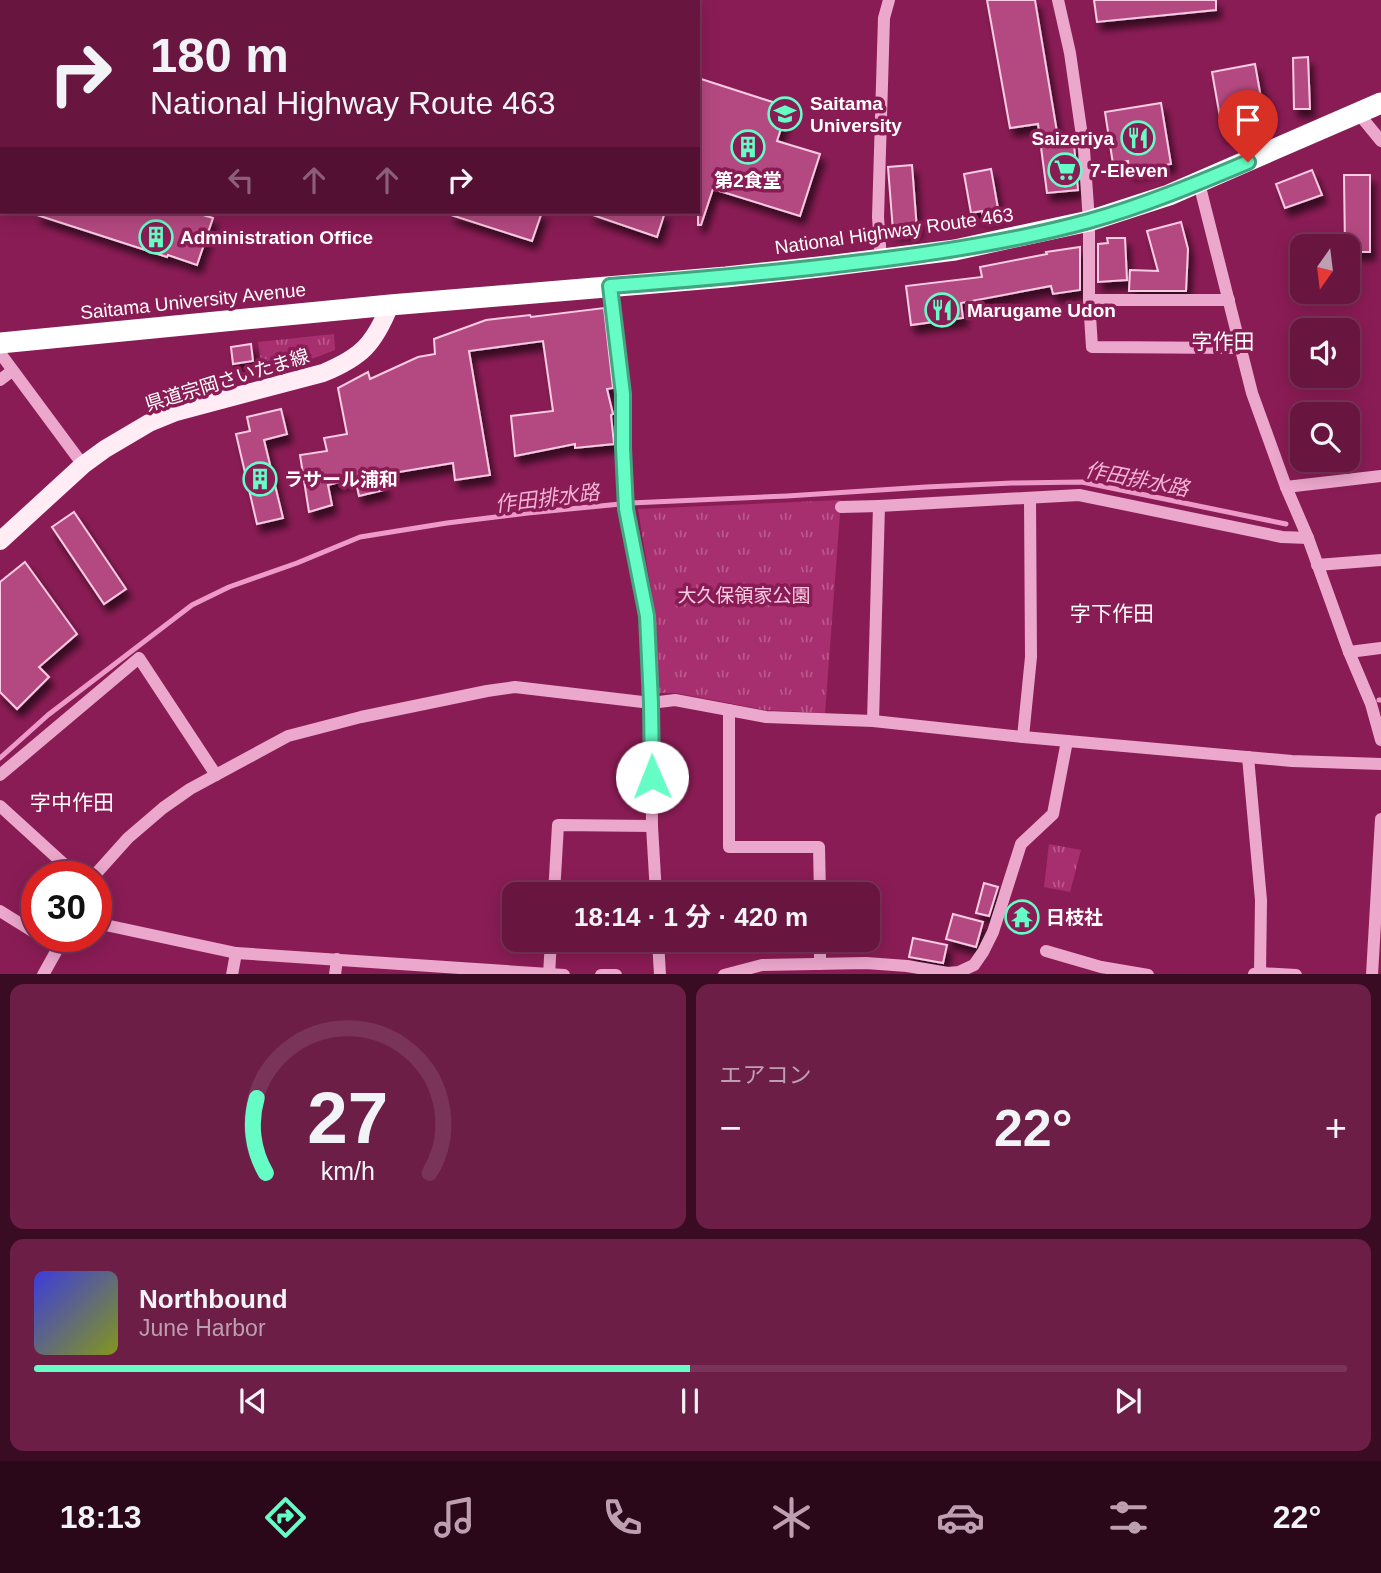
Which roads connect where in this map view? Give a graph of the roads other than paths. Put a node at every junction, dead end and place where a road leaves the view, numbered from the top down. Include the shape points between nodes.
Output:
1 (889, 0) edge
2 (1058, 0) edge
3 (1381, 103) edge
4 (1358, 113) junction
5 (1381, 141) edge
6 (1199, 183) junction
7 (1089, 221) junction
8 (881, 260) junction
9 (610, 286) junction
10 (1089, 300) junction
11 (1229, 300) junction
12 (390, 305) junction
13 (0, 343) edge
14 (1240, 348) junction
15 (0, 353) edge
16 (12, 371) junction
17 (0, 380) edge
18 (83, 465) junction
19 (1381, 476) edge
20 (1286, 487) junction
21 (1030, 498) junction
22 (879, 506) junction
23 (841, 507) dead end
24 (1308, 538) junction
25 (0, 541) edge
26 (1381, 560) edge
27 (1317, 565) junction
28 (1381, 649) edge
29 (1349, 652) junction
30 (651, 703) junction
31 (729, 710) junction
32 (873, 721) junction
33 (1023, 737) junction
34 (1381, 740) edge
35 (1067, 741) junction
36 (1248, 757) junction
37 (1381, 764) edge
38 (0, 775) edge
39 (216, 775) junction
40 (0, 806) edge
41 (1381, 820) edge
42 (652, 826) junction
43 (60, 861) edge
44 (107, 861) edge
45 (555, 882) edge
46 (655, 882) edge
47 (820, 882) edge
48 (0, 911) edge
49 (21, 924) edge
50 (112, 926) edge
51 (1045, 951) dead end
52 (56, 952) edge
53 (550, 952) edge
54 (659, 952) edge
55 (820, 952) edge
56 (236, 953) junction
57 (337, 959) junction
58 (820, 964) junction
59 (866, 969) edge
60 (549, 973) edge
61 (44, 974) edge
62 (232, 974) edge
63 (335, 974) edge
64 (660, 974) edge
65 (728, 974) edge
66 (1142, 974) edge
67 (1257, 974) edge
68 (1372, 974) edge

1 - 8 street via 883,44
2 - 7 street via 1084,150
3 - 4 highway, National Highway Route 463
4 - 5 street
4 - 6 highway, National Highway Route 463
6 - 7 highway, National Highway Route 463
6 - 11 street
7 - 8 highway, National Highway Route 463 via 954,250
7 - 10 street
8 - 9 highway, National Highway Route 463
9 - 12 highway, National Highway Route 463
9 - 30 street via 623,394 626,504 647,616
10 - 11 street
10 - 14 street via 1092,347
11 - 14 street
12 - 13 highway, Saitama University Avenue
12 - 18 main road, 県道宗岡さいたま線 via 373,339 346,363 176,412 129,434
14 - 20 street
15 - 16 street
16 - 17 street
16 - 18 street
18 - 25 main road, 県道宗岡さいたま線
19 - 20 street
20 - 24 street
21 - 22 street
21 - 24 street via 1079,495 1282,537
21 - 33 street via 1031,657
22 - 23 street
22 - 32 street
24 - 27 street
26 - 27 street
27 - 29 street
28 - 29 street
29 - 34 street
30 - 31 street via 675,700
30 - 39 street via 515,687 495,690 288,737
30 - 42 street
31 - 32 street via 766,718
31 - 47 street via 729,847 820,847
32 - 33 street
33 - 35 street
35 - 36 street
35 - 59 street via 1054,814 1021,844 993,932 974,965 948,973 907,966
36 - 37 street
36 - 67 street via 1261,900
38 - 39 street via 139,658
39 - 44 street via 163,808
40 - 43 street
41 - 68 street
42 - 45 street via 558,825
42 - 46 street
48 - 49 street
50 - 56 street
51 - 66 street
52 - 61 street
53 - 60 street
54 - 64 street
55 - 58 street
56 - 57 street
56 - 62 street
57 - 60 street
57 - 63 street
58 - 59 street
58 - 65 street via 762,965

